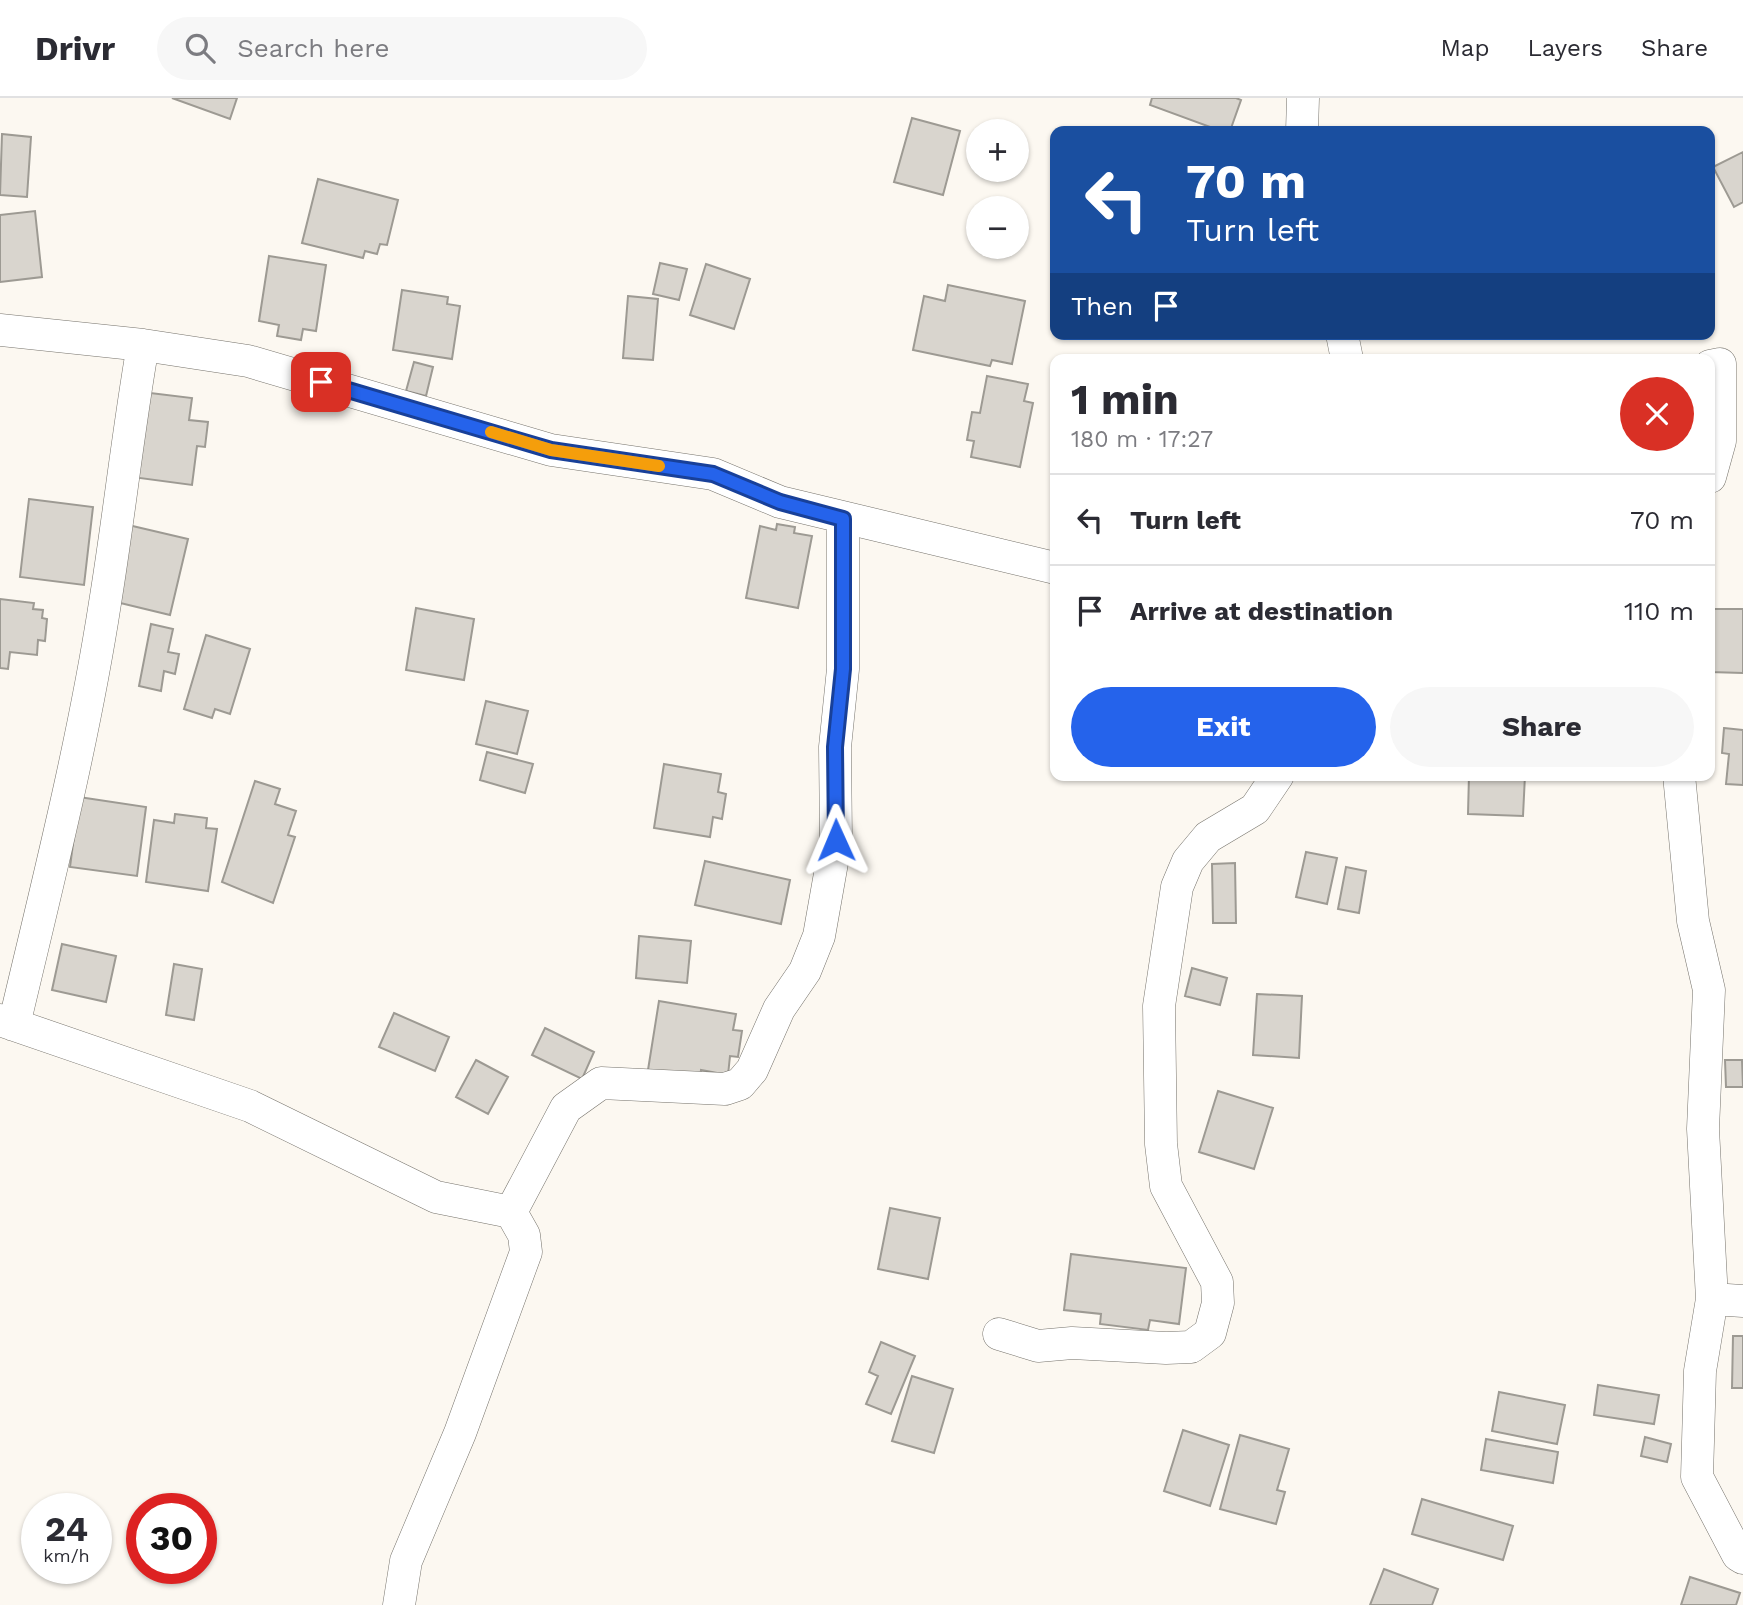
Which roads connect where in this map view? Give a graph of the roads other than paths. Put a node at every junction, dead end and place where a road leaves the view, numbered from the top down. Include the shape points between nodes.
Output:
1 (1303, 98) edge
2 (1302, 126) edge
3 (0, 330) edge
4 (143, 345) junction
5 (1715, 365) edge
6 (1715, 459) edge
7 (843, 519) junction
8 (1050, 567) edge
9 (1274, 781) edge
10 (1680, 781) edge
11 (7, 1023) edge
12 (512, 1212) junction
13 (1728, 1300) edge
14 (999, 1334) dead end
15 (1743, 1558) edge
16 (399, 1605) edge

1 - 2 street
3 - 4 street
4 - 7 street via 248,361 551,450 713,474 780,502
4 - 11 street via 105,604 77,753
5 - 6 street via 1720,364 1720,441
7 - 8 street
7 - 12 street via 836,840 819,936 805,971 779,1009 752,1070 740,1084 725,1089 601,1083 566,1108
9 - 14 street via 1255,809 1208,836 1188,861 1177,887 1159,1006 1166,1186 1217,1282 1218,1303 1210,1333 1191,1348 1038,1346
10 - 13 street via 1693,920 1709,990 1703,1129
11 - 12 street via 250,1106 436,1197
12 - 16 street via 524,1235 526,1252 460,1433 406,1561
13 - 15 street via 1700,1371 1696,1477

